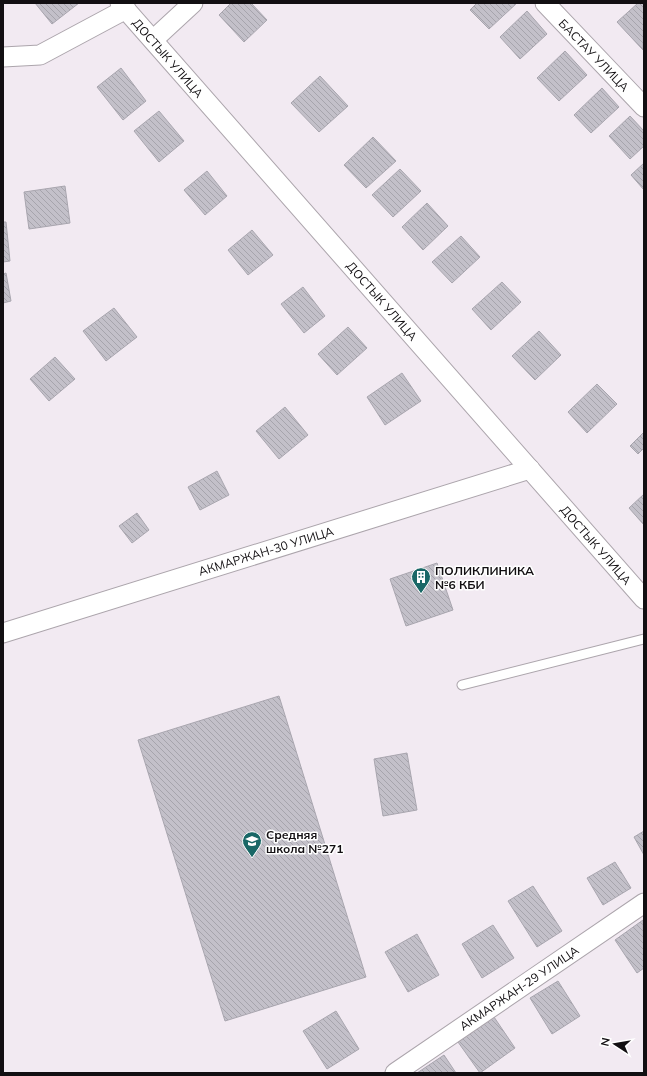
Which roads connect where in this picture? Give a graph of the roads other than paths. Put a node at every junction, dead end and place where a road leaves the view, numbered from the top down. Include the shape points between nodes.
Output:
1 (193, 3) edge
2 (545, 3) edge
3 (123, 6) edge
4 (152, 40) junction
5 (3, 57) edge
6 (644, 108) edge
7 (530, 469) junction
8 (644, 599) edge
9 (3, 633) edge
10 (644, 639) edge
11 (462, 685) dead end
12 (644, 903) edge
13 (395, 1073) edge

1 - 4 street
2 - 6 street, БАСТАУ УЛИЦА
3 - 4 street, ДОСТЫК УЛИЦА
3 - 5 street via 40,55
4 - 7 street, ДОСТЫК УЛИЦА
7 - 8 street, ДОСТЫК УЛИЦА
7 - 9 street, АКМАРЖАН-30 УЛИЦА
10 - 11 lane
12 - 13 street, АКМАРЖАН-29 УЛИЦА

